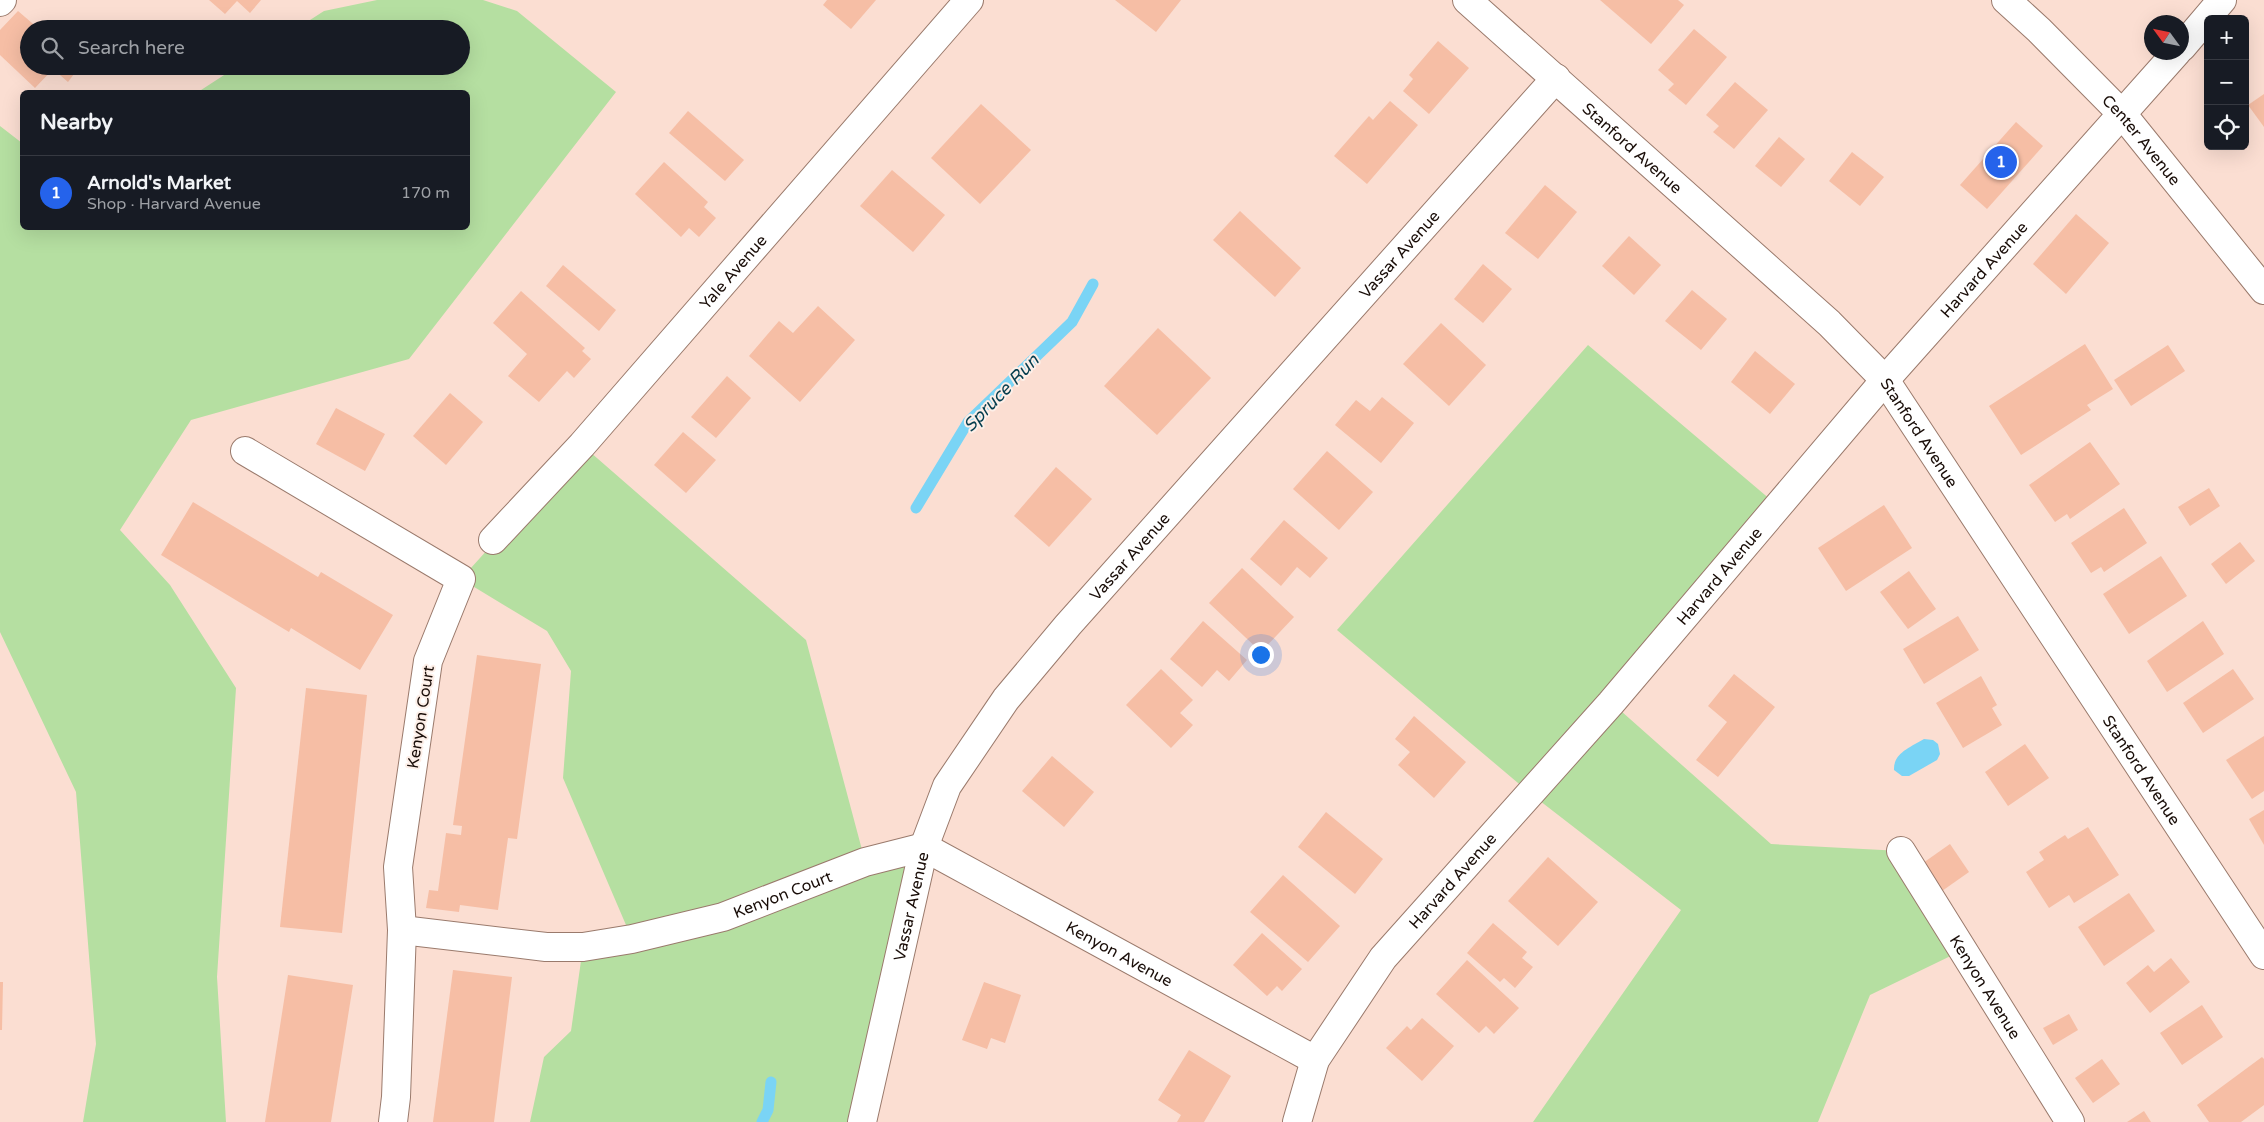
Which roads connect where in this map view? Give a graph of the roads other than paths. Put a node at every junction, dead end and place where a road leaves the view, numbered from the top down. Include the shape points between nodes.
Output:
1 (969, 0) edge
2 (1467, 0) edge
3 (2006, 0) edge
4 (2222, 0) edge
5 (2189, 39) edge
6 (2170, 60) edge
7 (1556, 78) junction
8 (2122, 115) junction
9 (2264, 290) edge
10 (1885, 380) junction
11 (246, 451) dead end
12 (493, 540) dead end
13 (924, 847) junction
14 (1901, 851) dead end
15 (402, 930) junction
16 (2264, 955) edge
17 (1315, 1060) junction
18 (393, 1122) edge
19 (862, 1122) edge
20 (1297, 1122) edge
21 (2070, 1122) edge

1 - 12 street, Yale Avenue via 582,445
2 - 7 street, Stanford Avenue
3 - 8 street, Center Avenue
4 - 5 street
6 - 8 street, Harvard Avenue
7 - 10 street, Stanford Avenue via 1829,323
7 - 13 street, Vassar Avenue via 1068,625 1006,699 947,786
8 - 9 street, Center Avenue
8 - 10 street, Harvard Avenue
10 - 16 street, Stanford Avenue
10 - 17 street, Harvard Avenue via 1611,703 1383,958
11 - 15 street, Kenyon Court via 461,579 428,661 398,867
13 - 15 street, Kenyon Court via 865,862 723,917 583,947 546,947
13 - 17 street, Kenyon Avenue
13 - 19 street, Vassar Avenue
14 - 21 street, Kenyon Avenue
15 - 18 street, Kenyon Court
17 - 20 street, Harvard Avenue

